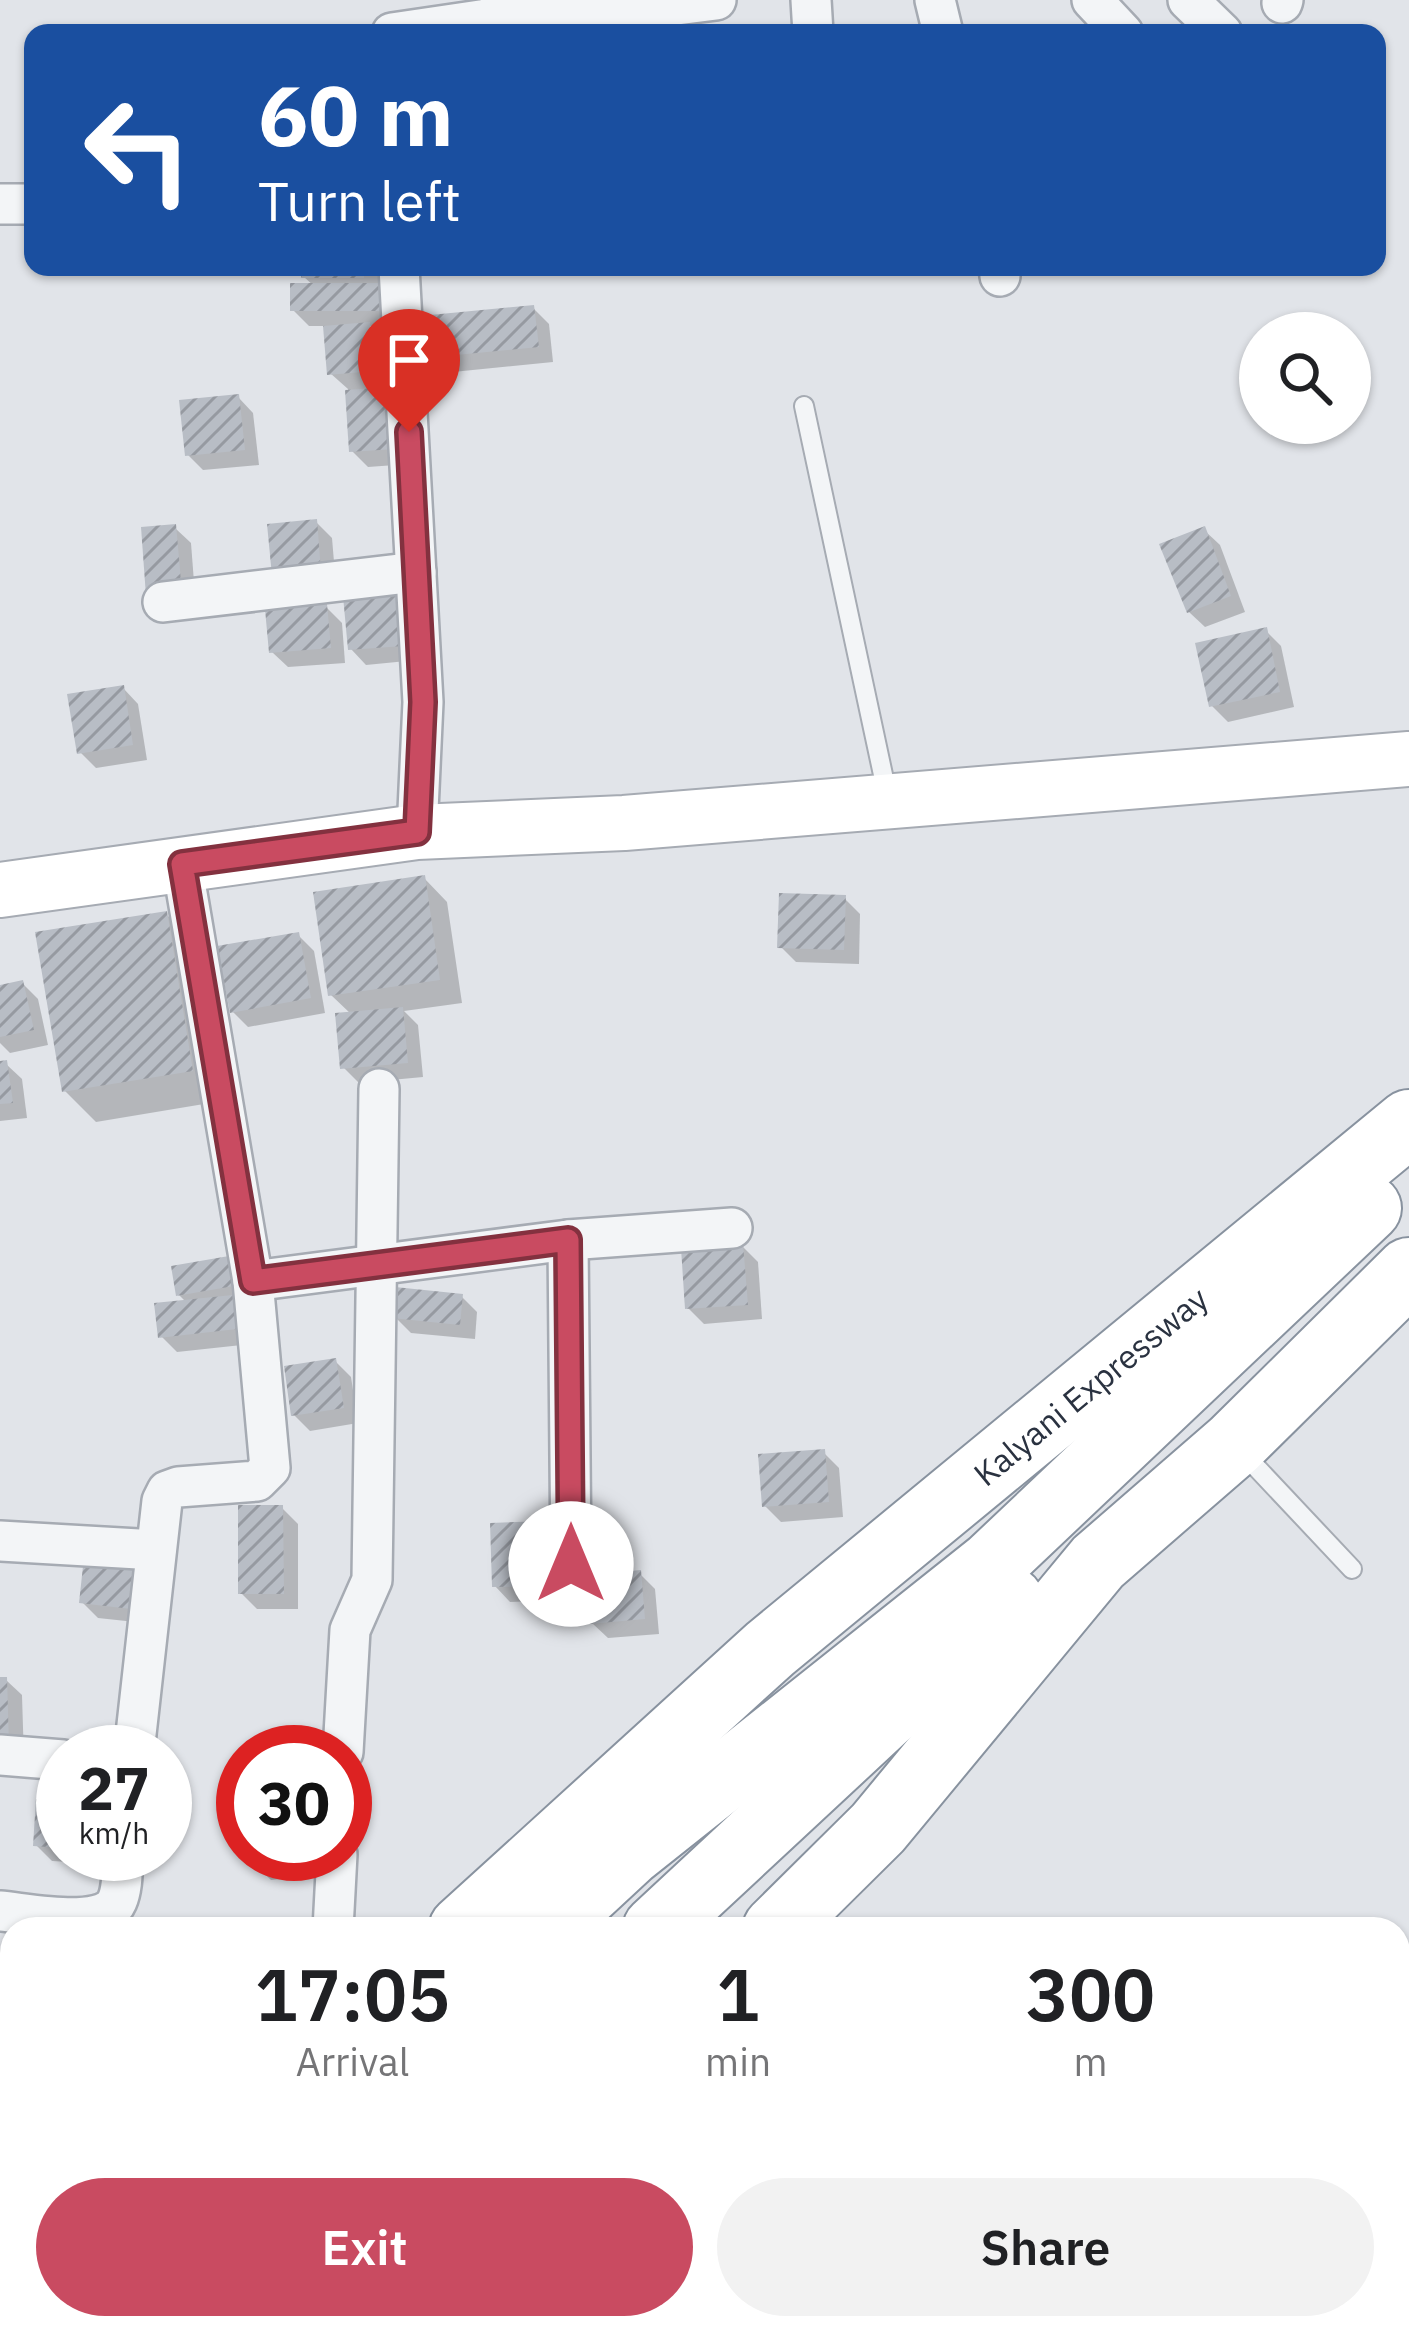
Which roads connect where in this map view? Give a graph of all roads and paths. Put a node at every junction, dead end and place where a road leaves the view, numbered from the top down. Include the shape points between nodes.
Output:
1 (716, 0) edge
2 (1092, 0) edge
3 (1188, 0) edge
4 (500, 8) edge
5 (431, 24) edge
6 (1115, 24) edge
7 (1213, 24) edge
8 (400, 276) edge
9 (804, 406) dead end
10 (416, 572) junction
11 (163, 602) dead end
12 (1409, 759) edge
13 (889, 803) junction
14 (417, 832) junction
15 (182, 864) junction
16 (0, 890) edge
17 (379, 1089) dead end
18 (1409, 1123) edge
19 (1409, 1169) edge
20 (732, 1228) dead end
21 (1409, 1232) edge
22 (568, 1240) junction
23 (377, 1263) junction
24 (253, 1281) junction
25 (1394, 1293) edge
26 (1234, 1444) junction
27 (0, 1541) edge
28 (156, 1550) junction
29 (571, 1564) dead end
30 (1352, 1569) dead end
31 (137, 1725) edge
32 (345, 1725) edge
33 (0, 1755) edge
34 (36, 1758) edge
35 (121, 1881) edge
36 (336, 1881) edge
37 (0, 1911) edge
38 (79, 1917) edge
39 (96, 1917) edge
40 (334, 1917) edge
41 (475, 1917) edge
42 (560, 1917) edge
43 (669, 1917) edge
44 (788, 1917) edge

1 - 4 street via 614,13
2 - 6 street
3 - 7 street
4 - 5 street
8 - 10 street
9 - 13 lane
10 - 11 street
10 - 14 street via 423,702
12 - 13 street
13 - 14 street
14 - 15 street
15 - 16 street
15 - 24 street
17 - 23 street
18 - 41 highway, Kalyani Expressway via 770,1648
19 - 42 highway via 992,1564 629,1852
20 - 22 street
21 - 43 highway
22 - 23 street
22 - 29 street
23 - 24 street
23 - 32 street via 372,1580 350,1630
24 - 28 street via 270,1468 257,1481 167,1491
25 - 26 highway
26 - 30 lane
26 - 44 highway via 1098,1562 878,1828
27 - 28 street
28 - 31 street
33 - 34 street
35 - 39 street via 119,1900
36 - 40 street
37 - 38 street

